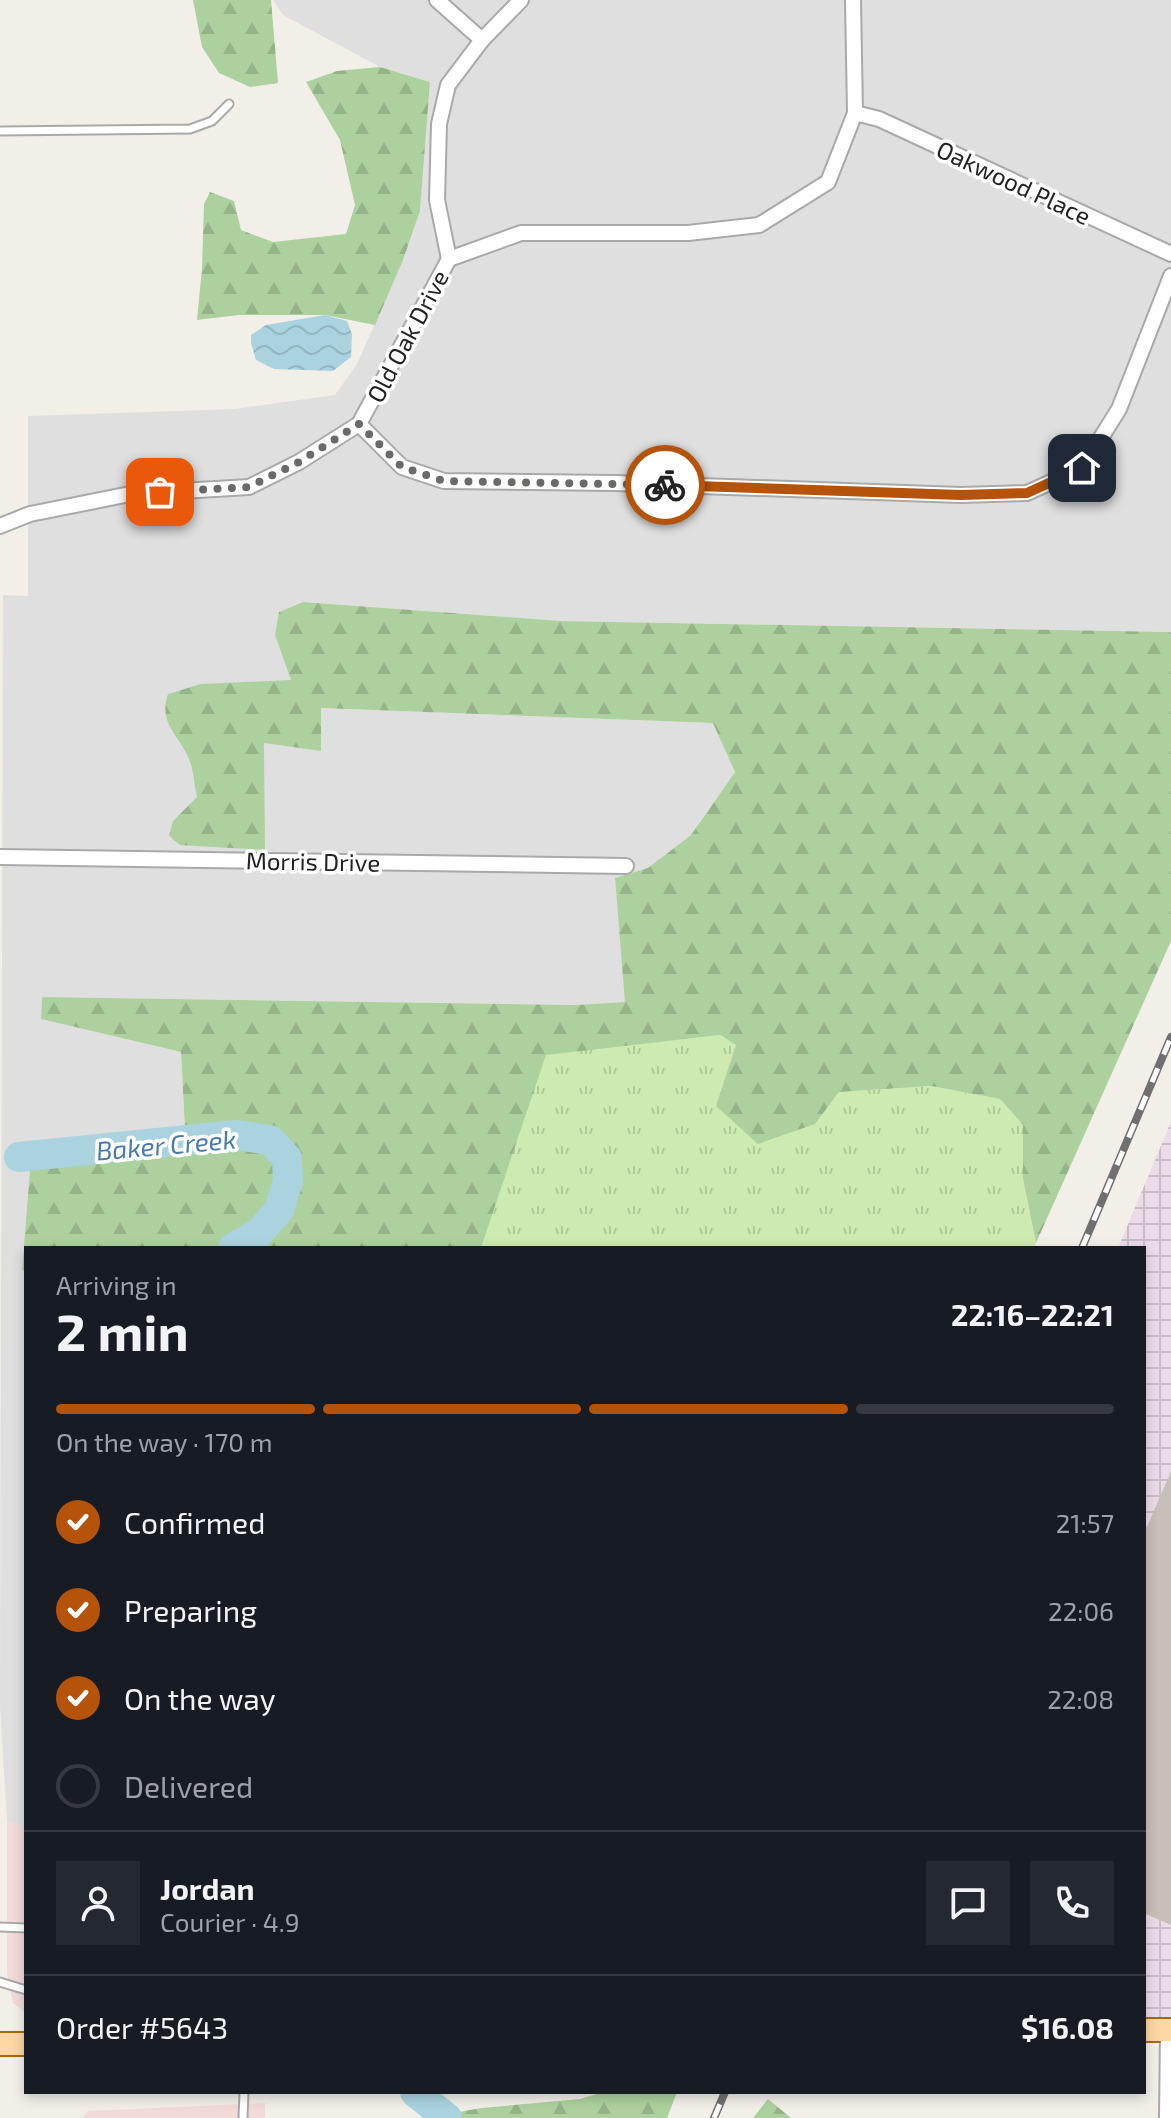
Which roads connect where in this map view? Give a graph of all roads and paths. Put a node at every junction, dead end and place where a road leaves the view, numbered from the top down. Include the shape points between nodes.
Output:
1 (437, 0) edge
2 (521, 0) edge
3 (853, 0) edge
4 (482, 40) junction
5 (229, 104) dead end
6 (855, 113) junction
7 (0, 131) edge
8 (1171, 254) edge
9 (449, 259) junction
10 (1171, 276) edge
11 (359, 424) junction
12 (0, 526) edge
13 (0, 857) edge
14 (626, 866) dead end
15 (0, 1927) edge
16 (24, 1928) edge
17 (0, 1982) edge
18 (24, 1989) edge
19 (1146, 2030) edge
20 (1169, 2030) edge
21 (0, 2044) edge
22 (24, 2044) edge
23 (244, 2094) edge
24 (243, 2118) edge
25 (1167, 2118) edge

1 - 4 street
2 - 4 street
3 - 6 street, Old Oak Drive
4 - 9 street via 448,85 439,124 437,200
5 - 7 lane via 212,121 190,129
6 - 8 street, Oakwood Place via 879,119
6 - 9 street, Old Oak Drive via 828,182 759,225 688,233 521,233
9 - 11 street, Old Oak Drive
10 - 11 street via 1119,409 1082,468 1027,493 444,481 402,467
11 - 12 street, Old Oak Drive via 249,487 130,494 30,514
13 - 14 street, Morris Drive
15 - 16 lane
17 - 18 lane
19 - 20 main road
20 - 25 street
21 - 22 main road
23 - 24 lane

